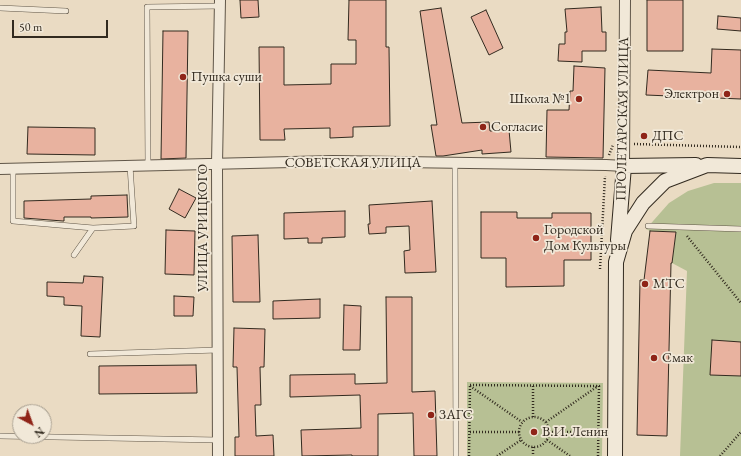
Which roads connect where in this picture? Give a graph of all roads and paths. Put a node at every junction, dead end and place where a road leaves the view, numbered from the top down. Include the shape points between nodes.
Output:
1 (625, 0) edge
2 (220, 3) edge
3 (0, 8) edge
4 (66, 11) dead end
5 (217, 164) junction
6 (455, 164) junction
7 (707, 165) junction
8 (130, 166) junction
9 (148, 166) junction
10 (624, 166) junction
11 (741, 166) edge
12 (0, 169) edge
13 (13, 169) junction
14 (665, 181) joint
15 (648, 226) dead end
16 (680, 227) junction
17 (93, 228) junction
18 (741, 228) edge
19 (74, 255) dead end
20 (616, 262) junction
21 (741, 303) edge
22 (218, 350) junction
23 (90, 354) dead end
24 (470, 386) junction
25 (533, 386) junction
26 (599, 386) junction
27 (533, 417) junction
28 (522, 422) junction
29 (546, 422) junction
30 (470, 432) junction
31 (519, 432) junction
32 (549, 432) junction
33 (598, 432) junction
34 (741, 432) edge
35 (0, 436) edge
36 (218, 440) junction
37 (521, 440) junction
38 (547, 440) junction
39 (533, 447) junction
40 (218, 456) edge
41 (456, 456) edge
42 (470, 456) edge
43 (498, 456) edge
44 (533, 456) edge
45 (570, 456) edge
46 (598, 456) edge
47 (615, 456) edge
48 (720, 456) edge

1 - 10 street, ПРОЛЕТАРСКАЯ УЛИЦА
2 - 5 street, УЛИЦА УРИЦКОГО
2 - 9 lane via 147,8
3 - 4 lane
5 - 6 street, СОВЕТСКАЯ УЛИЦА via 333,161
5 - 9 street, СОВЕТСКАЯ УЛИЦА
5 - 22 street, УЛИЦА УРИЦКОГО
6 - 10 street, СОВЕТСКАЯ УЛИЦА
6 - 41 lane
7 - 10 main road, СОВЕТСКАЯ УЛИЦА
7 - 11 main road, СОВЕТСКАЯ УЛИЦА
7 - 14 main road, СОВЕТСКАЯ УЛИЦА
8 - 9 street, СОВЕТСКАЯ УЛИЦА
8 - 13 street, СОВЕТСКАЯ УЛИЦА
8 - 17 lane via 134,226
10 - 20 main road, ПРОЛЕТАРСКАЯ УЛИЦА
12 - 13 street, СОВЕТСКАЯ УЛИЦА
13 - 17 lane via 12,221
14 - 20 main road, ПРОЛЕТАРСКАЯ УЛИЦА via 643,203 625,231
15 - 16 lane
16 - 18 lane
16 - 21 path
17 - 19 lane
20 - 47 main road, ПРОЛЕТАРСКАЯ УЛИЦА
22 - 23 lane
22 - 36 street, УЛИЦА УРИЦКОГО
24 - 25 path
24 - 28 path
24 - 30 path
25 - 26 path
25 - 27 path
26 - 29 path
26 - 33 path
27 - 28 path
27 - 29 path
28 - 31 path
29 - 32 path
30 - 31 path
30 - 42 path
31 - 37 path
32 - 33 path
32 - 38 path
33 - 46 path
34 - 48 path
35 - 36 lane
36 - 40 street, УЛИЦА УРИЦКОГО
37 - 39 path
37 - 43 path
38 - 39 path
38 - 45 path
39 - 44 path

